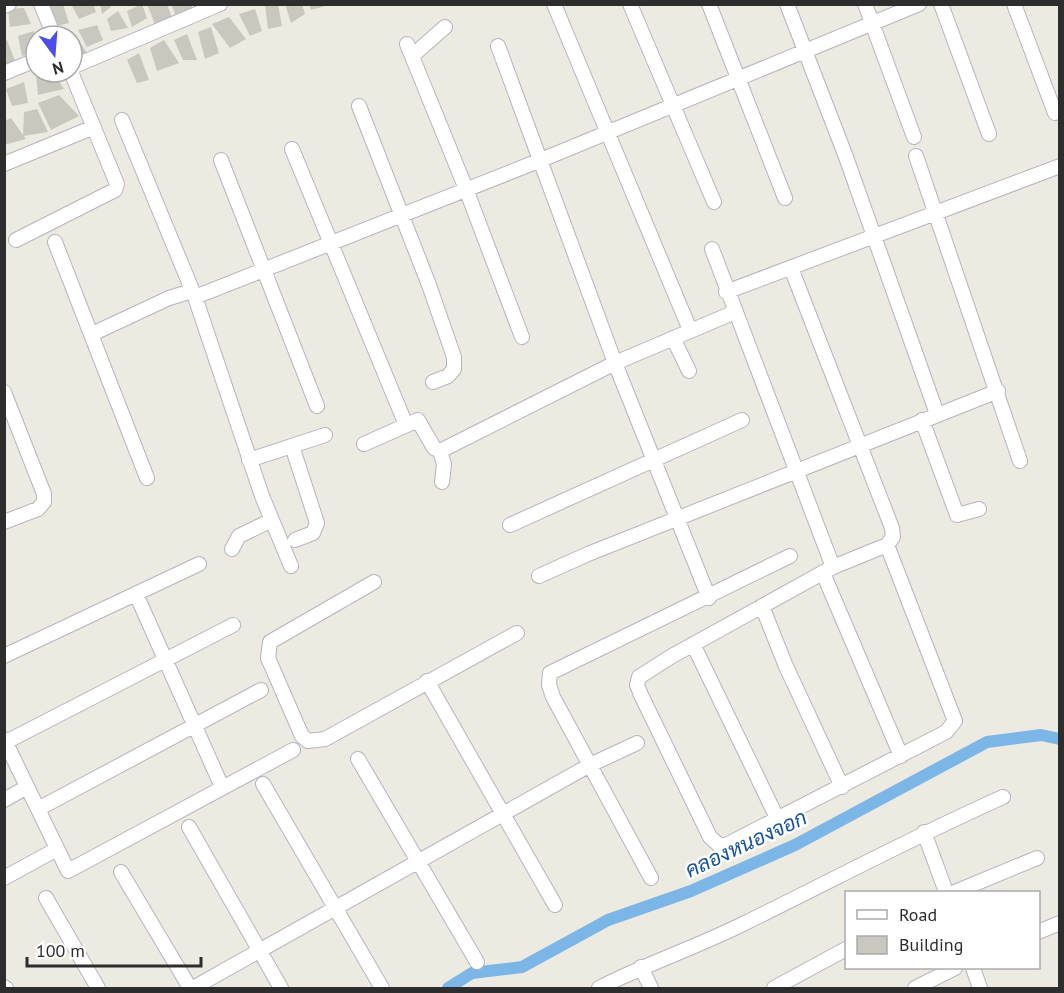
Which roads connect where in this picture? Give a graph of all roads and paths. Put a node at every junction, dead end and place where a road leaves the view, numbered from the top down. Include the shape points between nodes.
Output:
1 (41, 4) edge
2 (220, 4) edge
3 (554, 4) edge
4 (630, 4) edge
5 (709, 4) edge
6 (787, 4) edge
7 (865, 4) edge
8 (919, 4) edge
9 (941, 4) edge
10 (1014, 4) edge
11 (872, 23) junction
12 (49, 24) edge
13 (445, 27) dead end
14 (498, 46) dead end
15 (806, 51) junction
16 (84, 62) edge
17 (24, 65) edge
18 (4, 73) edge
19 (737, 77) junction
20 (76, 84) edge
21 (359, 105) dead end
22 (672, 105) junction
23 (1055, 113) dead end
24 (122, 120) dead end
25 (94, 127) junction
26 (608, 132) junction
27 (989, 134) dead end
28 (914, 137) dead end
29 (292, 149) dead end
30 (916, 156) dead end
31 (221, 160) dead end
32 (541, 160) junction
33 (4, 164) edge
34 (1059, 166) edge
35 (466, 189) junction
36 (784, 198) dead end
37 (714, 201) dead end
38 (937, 213) junction
39 (400, 214) junction
40 (874, 236) junction
41 (16, 240) dead end
42 (55, 242) dead end
43 (331, 242) junction
44 (712, 249) dead end
45 (791, 268) junction
46 (264, 269) junction
47 (726, 292) junction
48 (194, 294) junction
49 (735, 312) junction
50 (690, 330) junction
51 (92, 334) junction
52 (522, 337) dead end
53 (673, 338) junction
54 (615, 363) junction
55 (689, 371) dead end
56 (432, 381) dead end
57 (998, 391) junction
58 (4, 392) edge
59 (317, 406) dead end
60 (937, 414) junction
61 (742, 420) dead end
62 (922, 420) junction
63 (406, 425) junction
64 (325, 435) dead end
65 (364, 444) dead end
66 (861, 444) junction
67 (292, 446) junction
68 (440, 452) junction
69 (249, 460) junction
70 (653, 460) junction
71 (1020, 461) dead end
72 (798, 469) junction
73 (147, 478) dead end
74 (442, 482) dead end
75 (979, 509) dead end
76 (677, 519) junction
77 (272, 520) junction
78 (4, 522) edge
79 (510, 525) dead end
80 (295, 540) dead end
81 (887, 545) junction
82 (232, 549) dead end
83 (790, 556) dead end
84 (200, 564) dead end
85 (291, 566) dead end
86 (828, 570) junction
87 (539, 576) dead end
88 (374, 582) dead end
89 (136, 594) junction
90 (709, 597) junction
91 (762, 606) junction
92 (233, 625) dead end
93 (518, 633) dead end
94 (693, 644) junction
95 (4, 656) edge
96 (166, 660) junction
97 (427, 681) junction
98 (261, 690) dead end
99 (194, 724) junction
100 (5, 742) edge
101 (637, 743) dead end
102 (293, 750) dead end
103 (901, 756) junction
104 (358, 759) dead end
105 (590, 765) junction
106 (263, 784) dead end
107 (27, 787) junction
108 (222, 787) junction
109 (842, 787) junction
110 (1003, 797) dead end
111 (4, 800) edge
112 (38, 809) junction
113 (504, 815) junction
114 (778, 820) junction
115 (189, 827) dead end
116 (924, 832) junction
117 (57, 849) junction
118 (1037, 858) dead end
119 (420, 863) junction
120 (121, 872) dead end
121 (4, 878) edge
122 (651, 878) dead end
123 (946, 891) edge
124 (957, 891) edge
125 (46, 898) dead end
126 (555, 905) dead end
127 (337, 910) junction
128 (1059, 923) edge
129 (1040, 931) edge
130 (845, 950) edge
131 (261, 952) junction
132 (477, 962) dead end
133 (641, 967) junction
134 (953, 969) edge
135 (973, 969) edge
136 (98, 988) edge
137 (191, 988) edge
138 (281, 988) edge
139 (382, 988) edge
140 (599, 988) edge
141 (651, 988) edge
142 (774, 988) edge
143 (915, 988) edge
144 (980, 988) edge

1 - 12 street
2 - 16 street
3 - 26 street
4 - 22 street
5 - 19 street
6 - 15 street
7 - 11 street
8 - 11 street
9 - 27 street
10 - 23 street
11 - 15 street
11 - 28 street
13 - 35 street via 410,50
14 - 32 street
15 - 19 street
15 - 40 street
17 - 18 street
19 - 22 street
19 - 36 street
20 - 25 street
21 - 39 street
22 - 26 street
22 - 37 street
24 - 48 street
25 - 33 street
25 - 41 street via 115,174 115,190
26 - 32 street
26 - 50 street
29 - 43 street
30 - 38 street
31 - 46 street
32 - 35 street
32 - 54 street
34 - 38 street
35 - 39 street
35 - 52 street
38 - 40 street
38 - 57 street
39 - 43 street
39 - 56 street via 454,357 454,369 448,376
40 - 45 street
40 - 60 street
42 - 51 street
43 - 46 street
43 - 63 street
44 - 47 street
45 - 47 street
45 - 66 street
46 - 48 street
46 - 59 street
47 - 49 street
48 - 51 street via 169,298
48 - 69 street
49 - 50 street
49 - 72 street
50 - 53 street
51 - 73 street
53 - 54 street
53 - 55 street
54 - 68 street
54 - 70 street
57 - 60 street
57 - 71 street
58 - 78 street via 44,494 38,509
60 - 62 street
61 - 70 street
62 - 66 street
62 - 75 street via 957,514
63 - 65 street
63 - 68 street via 415,420 421,422
64 - 67 street
66 - 72 street
66 - 81 street via 892,528 893,537
67 - 69 street
67 - 80 street via 317,523 313,533
68 - 74 street via 444,464
69 - 77 street
70 - 76 street
70 - 79 street
72 - 76 street
72 - 86 street
76 - 87 street
76 - 90 street
77 - 82 street via 239,536
77 - 85 street
81 - 86 street
81 - 103 street via 955,722 946,732
83 - 90 street
84 - 89 street
86 - 91 street
86 - 103 street
88 - 97 street via 270,642 268,658 302,736 314,742 325,739
89 - 95 street
89 - 96 street
90 - 105 street via 550,673 553,697
91 - 94 street
91 - 109 street
92 - 96 street
93 - 97 street
94 - 114 street
94 - 114 street via 644,672 637,685 710,837 718,845 726,845
96 - 99 street
96 - 100 street
97 - 113 street
98 - 99 street
99 - 108 street
99 - 112 street
100 - 107 street
101 - 105 street
102 - 108 street
103 - 109 street
104 - 119 street
105 - 113 street
105 - 122 street
106 - 127 street
107 - 111 street
107 - 112 street
108 - 117 street via 68,871
109 - 114 street
110 - 116 street
112 - 117 street
113 - 119 street
113 - 126 street
115 - 131 street
116 - 123 street
116 - 133 street via 713,938
117 - 121 street
118 - 124 street
119 - 127 street
119 - 132 street
120 - 137 street
125 - 136 street
127 - 131 street
127 - 139 street
128 - 129 street
130 - 142 street
131 - 137 street
131 - 138 street
133 - 140 street
133 - 141 street
134 - 143 street
135 - 144 street

